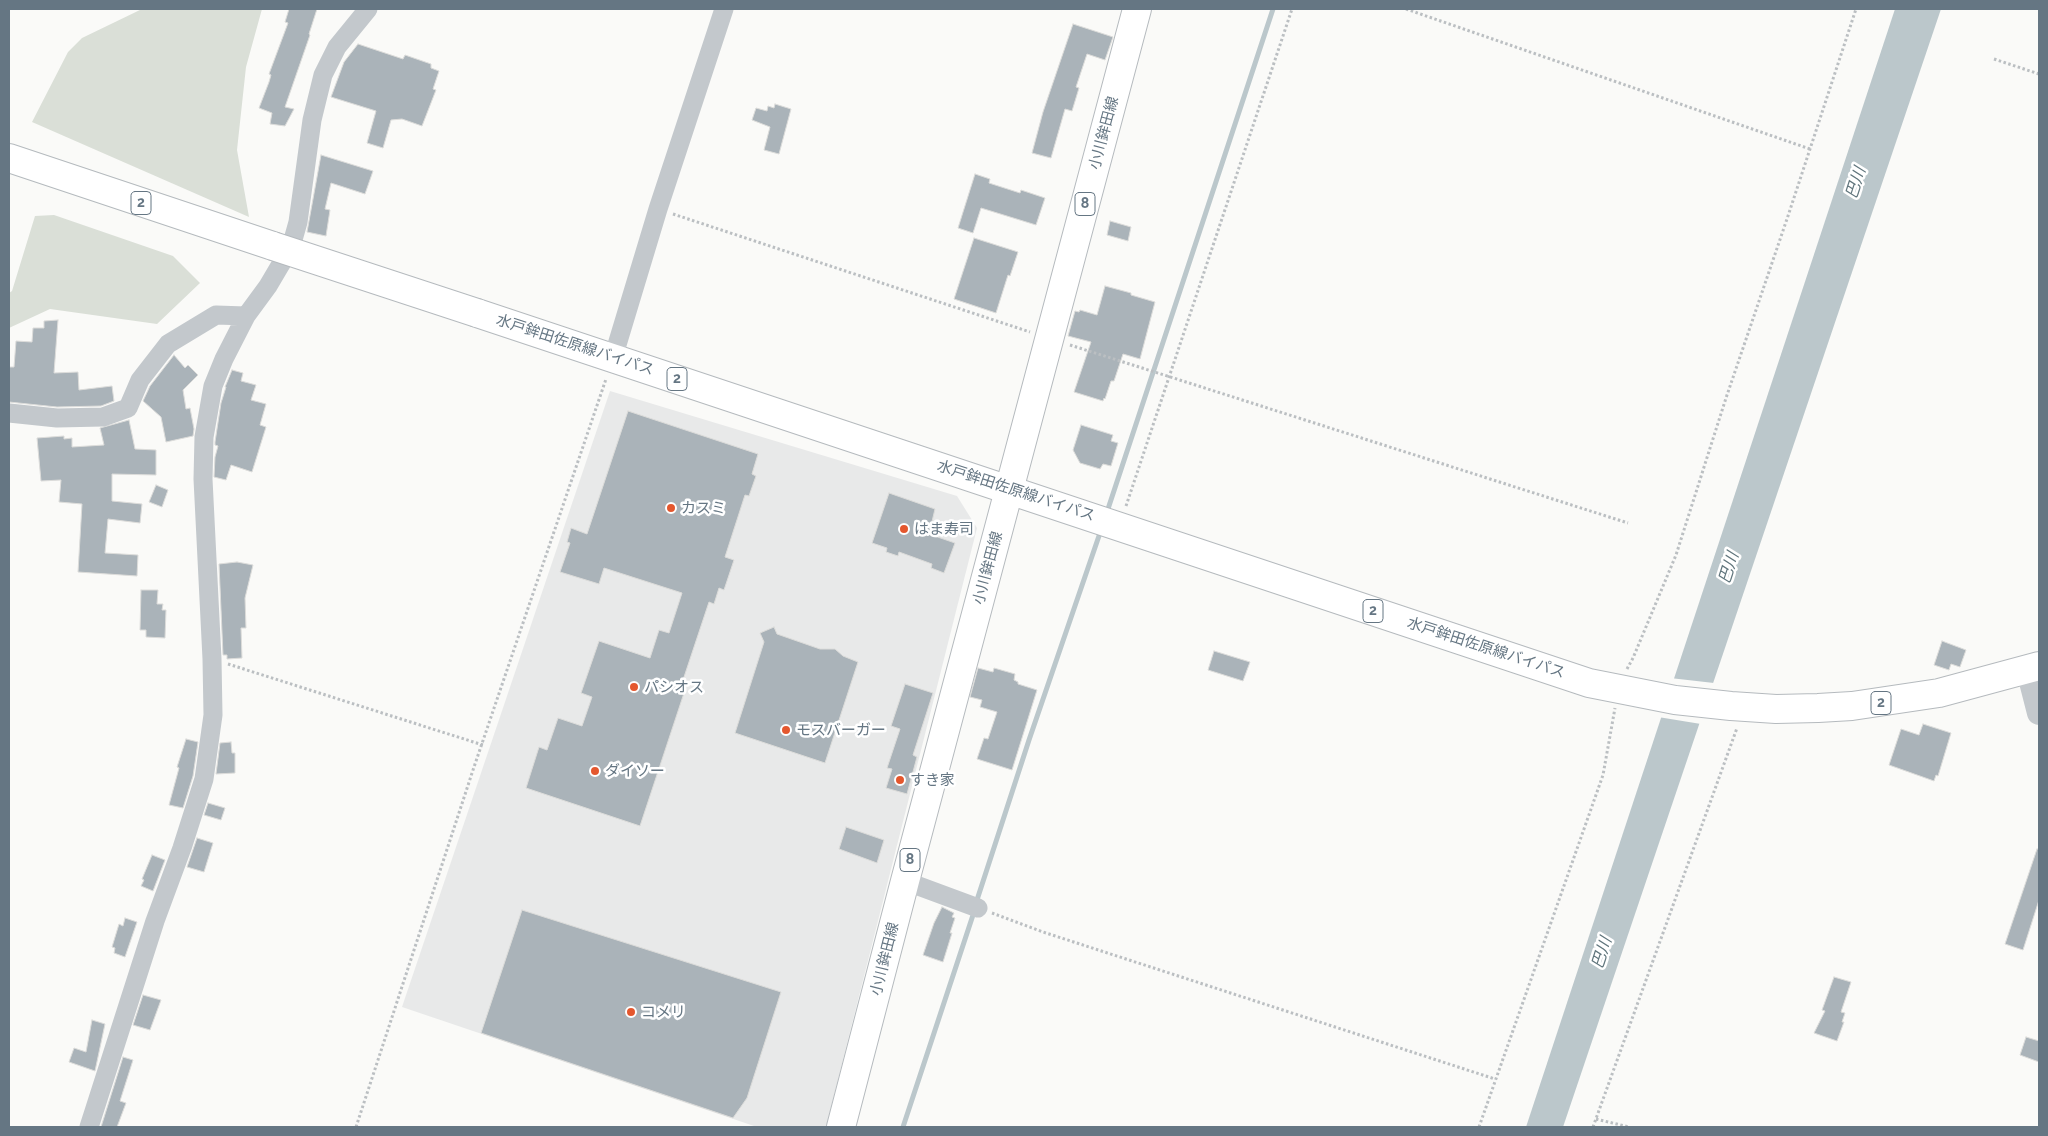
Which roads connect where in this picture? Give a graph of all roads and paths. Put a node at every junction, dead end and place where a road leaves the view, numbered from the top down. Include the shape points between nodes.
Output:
1 (368, 9) edge
2 (724, 9) edge
3 (1137, 9) edge
4 (1292, 9) edge
5 (1406, 9) edge
6 (1856, 9) edge
7 (1994, 60) dead end
8 (2039, 74) edge
9 (1810, 149) junction
10 (9, 158) edge
11 (658, 210) junction
12 (246, 316) junction
13 (1050, 338) junction
14 (614, 358) junction
15 (1169, 376) junction
16 (9, 413) edge
17 (1009, 489) junction
18 (1108, 522) junction
19 (1628, 523) dead end
20 (212, 659) junction
21 (2034, 668) edge
22 (1624, 690) junction
23 (1738, 707) junction
24 (2039, 713) edge
25 (482, 745) junction
26 (905, 881) junction
27 (974, 906) joint
28 (1495, 1079) junction
29 (1596, 1119) junction
30 (89, 1127) edge
31 (356, 1127) edge
32 (841, 1127) edge
33 (1479, 1127) edge
34 (1593, 1127) edge
35 (1629, 1127) edge

1 - 12 street via 337,47 323,75 312,120 298,222 290,247
2 - 11 street
3 - 13 main road, 小川鉾田線 / 8
4 - 15 path
5 - 9 path
6 - 9 path
7 - 8 path
9 - 22 path via 1676,555
10 - 14 main road, 水戸鉾田佐原線バイパス / 2, bridge
11 - 13 path
11 - 14 street
12 - 16 street via 216,316 168,344 140,380 128,408 103,417 56,418
12 - 20 street via 213,386 204,437 202,479
13 - 15 path
13 - 17 main road, 小川鉾田線 / 8
14 - 17 main road, 水戸鉾田佐原線バイパス / 2
14 - 25 path
15 - 18 path
15 - 19 path
17 - 18 main road, 水戸鉾田佐原線バイパス / 2
17 - 26 main road, 小川鉾田線 / 8
18 - 22 main road, 水戸鉾田佐原線バイパス / 2 via 1556,672
20 - 25 path
20 - 30 street via 213,715 204,778
21 - 23 main road, 水戸鉾田佐原線バイパス / 2 via 1939,693 1889,702 1818,708
21 - 24 street
22 - 23 main road, 水戸鉾田佐原線バイパス / 2
22 - 28 path via 1602,775
23 - 29 path
25 - 31 path
26 - 27 street
26 - 32 main road, 小川鉾田線 / 8
27 - 28 path via 1043,932
28 - 33 path
29 - 34 path
29 - 35 path

